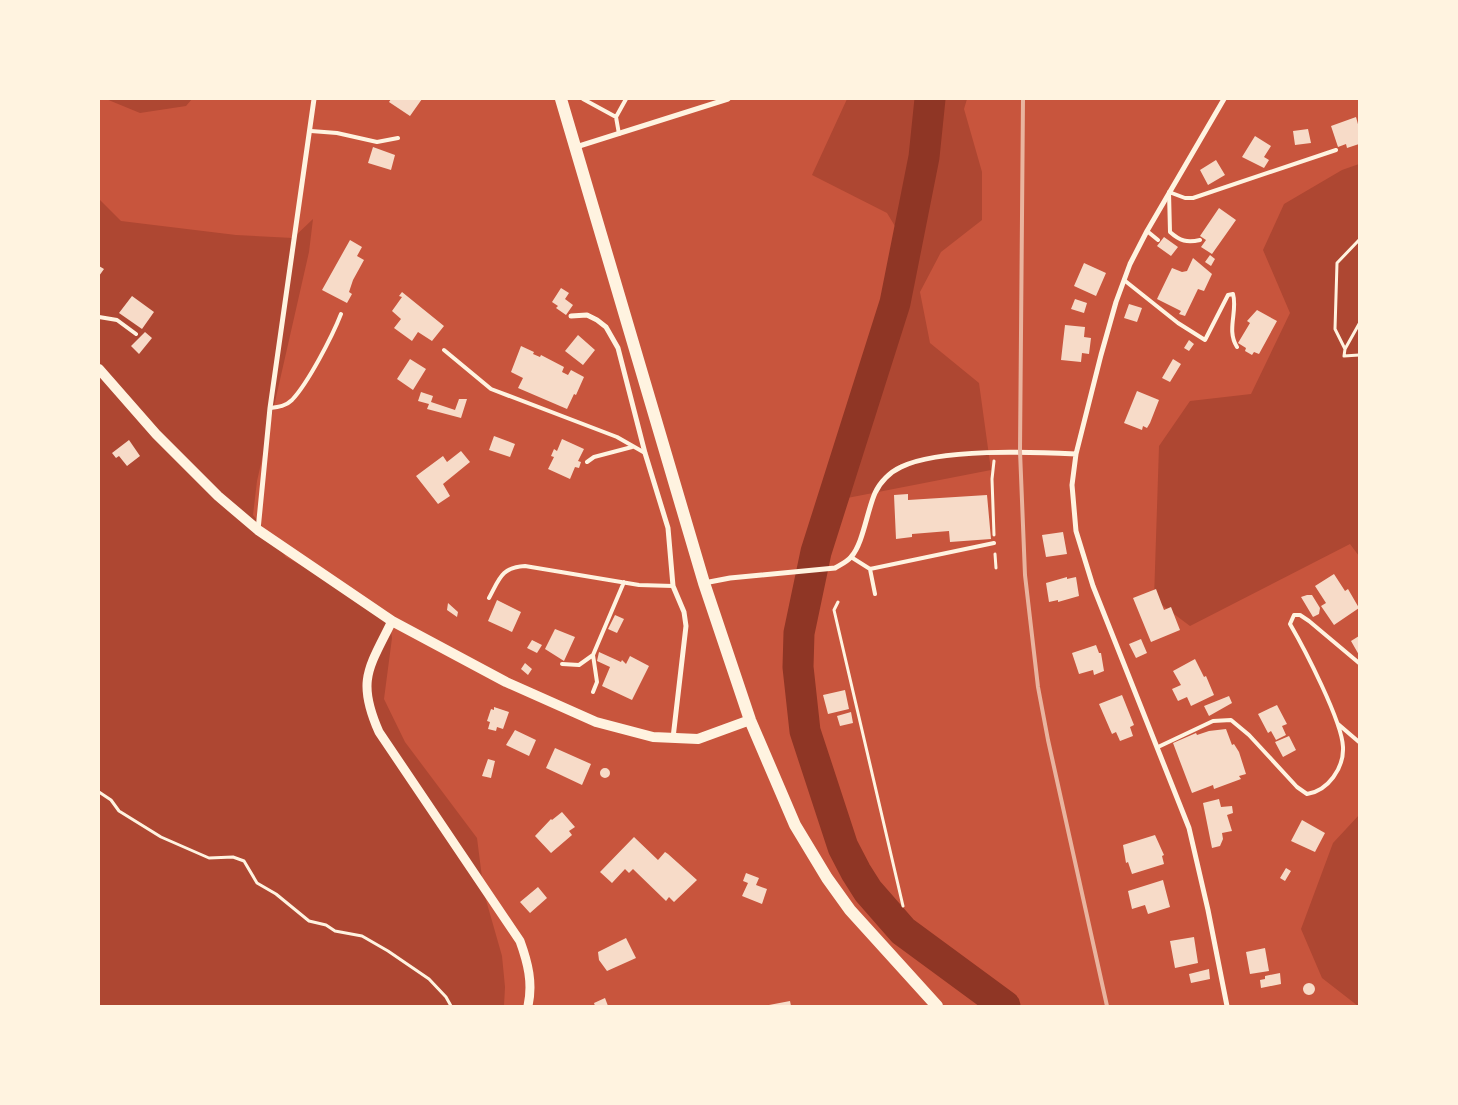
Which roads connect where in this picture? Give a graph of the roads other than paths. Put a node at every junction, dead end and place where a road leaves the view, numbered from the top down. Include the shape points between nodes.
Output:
1 (314, 99) edge
2 (561, 99) edge
3 (584, 99) edge
4 (626, 99) edge
5 (728, 99) edge
6 (1224, 99) edge
7 (616, 117) junction
8 (311, 131) junction
9 (619, 134) junction
10 (398, 138) dead end
11 (575, 147) junction
12 (1336, 150) dead end
13 (1169, 192) junction
14 (1147, 231) junction
15 (1158, 240) dead end
16 (1200, 240) dead end
17 (1124, 280) junction
18 (341, 314) dead end
19 (571, 316) dead end
20 (99, 317) edge
21 (136, 334) dead end
22 (1237, 347) dead end
23 (444, 350) dead end
24 (99, 370) edge
25 (270, 408) junction
26 (632, 447) junction
27 (645, 453) junction
28 (1076, 454) junction
29 (587, 462) dead end
30 (258, 530) junction
31 (994, 543) road end
32 (851, 557) junction
33 (870, 570) junction
34 (624, 582) junction
35 (704, 583) junction
36 (674, 586) junction
37 (875, 594) dead end
38 (489, 598) dead end
39 (392, 621) junction
40 (593, 655) junction
41 (1359, 663) edge
42 (562, 664) dead end
43 (593, 692) dead end
44 (750, 720) junction
45 (1337, 724) junction
46 (673, 739) junction
47 (1359, 742) edge
48 (1158, 747) junction
49 (528, 1006) edge
50 (937, 1006) edge
51 (1227, 1006) edge

1 - 8 street
2 - 11 main road
3 - 7 lane
4 - 7 lane
5 - 9 street
6 - 13 street
7 - 9 lane
8 - 10 lane via 377,142
8 - 25 street
9 - 11 street
11 - 35 main road
12 - 13 lane via 1193,198
13 - 14 street
13 - 16 lane via 1170,232 1179,240
14 - 15 lane
14 - 17 street
17 - 22 lane via 1178,324 1205,340 1228,296 1233,294 1232,328
17 - 28 street
18 - 25 lane via 332,336 292,400
19 - 27 street via 587,315 606,327 612,336 624,367
20 - 21 lane via 118,320
23 - 26 lane via 491,389 617,437
24 - 30 main road via 156,434 218,496
25 - 30 street
26 - 27 lane
26 - 29 lane via 594,457
27 - 36 street via 668,528
28 - 32 street via 1020,451 939,457 902,466 876,491
28 - 48 street via 1072,485 1076,531 1109,630
30 - 39 main road
31 - 33 lane
32 - 33 lane
32 - 35 street via 835,568
33 - 37 lane
34 - 36 lane
34 - 38 lane via 513,566 502,574
34 - 40 lane
35 - 44 main road
36 - 46 street via 686,626
39 - 46 main road via 506,682 587,718 632,732
39 - 49 street via 369,671 366,687 372,716 379,732 520,941 528,964
40 - 42 lane via 579,665
40 - 43 lane via 597,682
41 - 45 lane via 1300,615 1294,615 1290,624
44 - 46 main road via 698,739
44 - 50 main road via 795,825 827,878 850,910
45 - 47 lane
45 - 48 lane via 1344,747 1341,763 1328,784 1307,794 1231,720 1212,721
48 - 51 street via 1189,828

